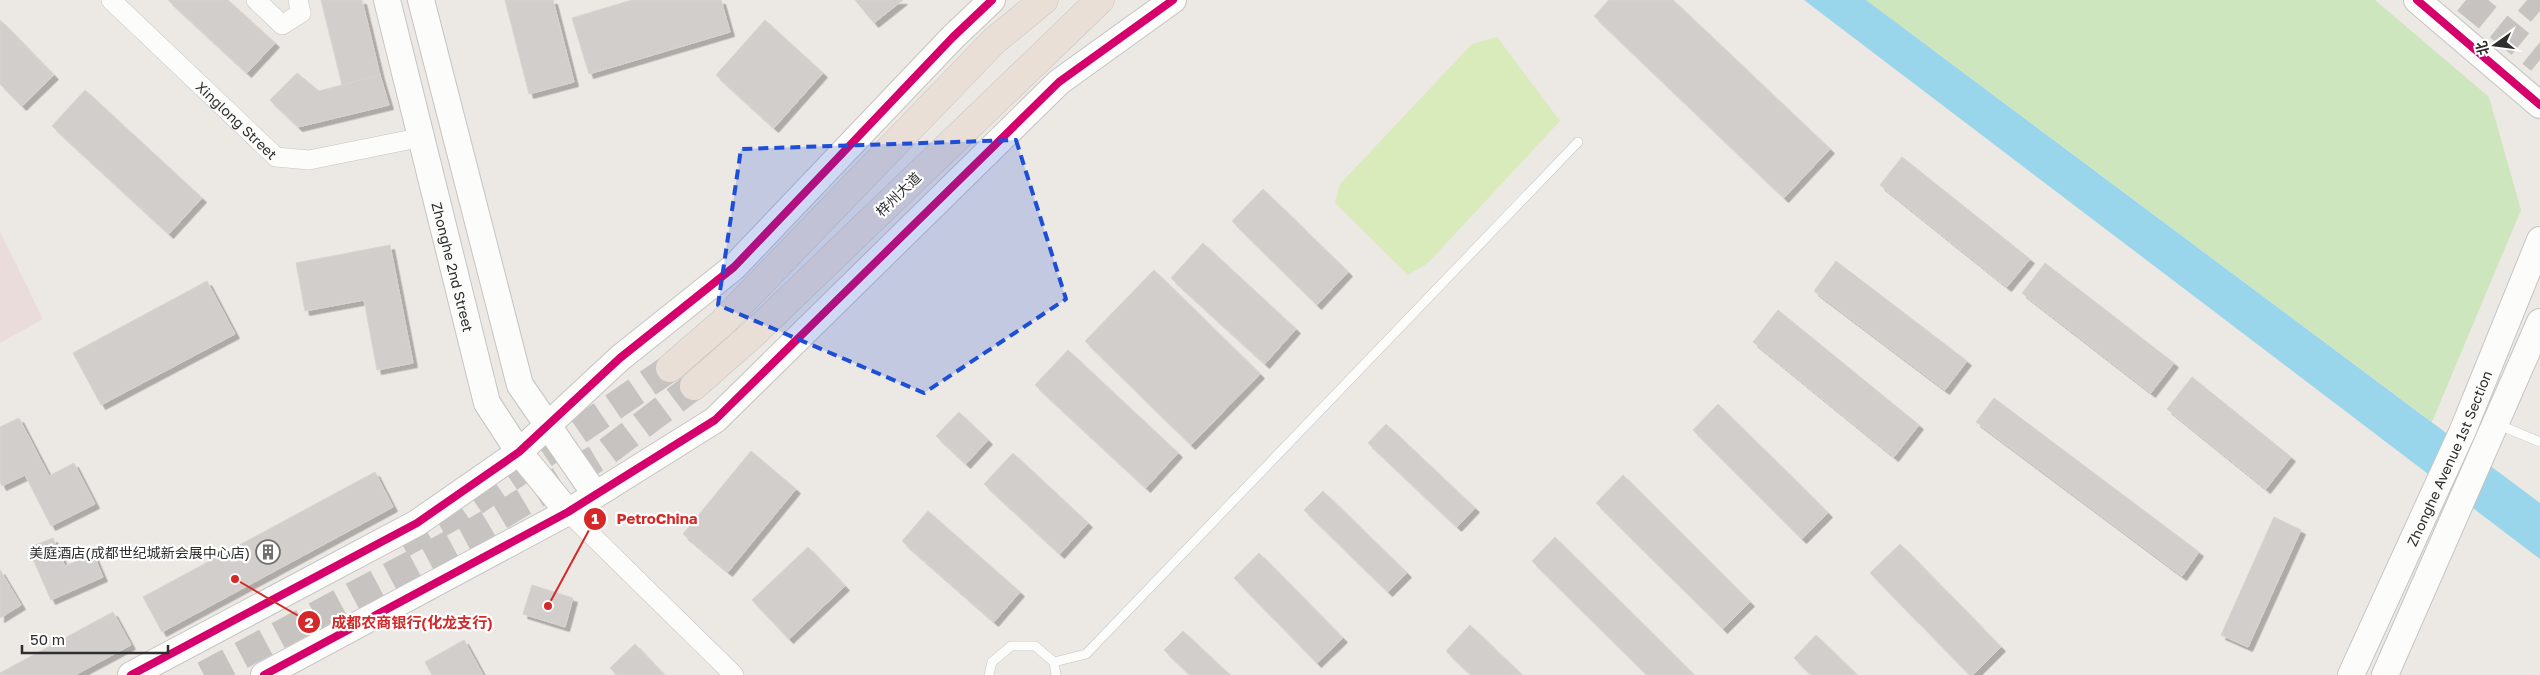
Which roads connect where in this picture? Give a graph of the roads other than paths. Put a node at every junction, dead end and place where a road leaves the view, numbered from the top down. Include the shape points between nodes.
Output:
1 (111, 0) edge
2 (256, 0) edge
3 (298, 0) edge
4 (387, 0) edge
5 (421, 0) edge
6 (992, 0) edge
7 (1044, 0) edge
8 (1100, 0) edge
9 (1173, 0) edge
10 (2417, 0) edge
11 (2540, 104) edge
12 (422, 137) junction
13 (1578, 142) dead end
14 (2540, 240) edge
15 (2540, 322) edge
16 (670, 368) tunnel mouth
17 (694, 386) tunnel mouth
18 (548, 427) junction
19 (2489, 433) junction
20 (2540, 442) edge
21 (519, 452) junction
22 (596, 494) junction
23 (568, 512) junction
24 (1054, 662) junction
25 (131, 675) edge
26 (264, 675) edge
27 (734, 675) edge
28 (989, 675) edge
29 (1056, 675) edge
30 (2351, 675) edge
31 (2385, 675) edge

1 - 12 street, Xinglong Street via 276,156 309,160
2 - 3 street via 282,25 301,13
4 - 12 main road, Zhonghe 2nd Street
5 - 18 main road via 520,385
6 - 18 main road via 734,267 620,358
7 - 16 highway via 994,41 722,323
8 - 17 highway, 梓州大道 via 754,334
9 - 22 main road via 1060,82 715,420
10 - 11 main road
12 - 21 main road, Zhonghe 2nd Street via 488,403
13 - 24 lane via 1086,654
14 - 30 main road, Zhonghe Avenue 1st Section via 2463,430
15 - 19 main road, Zhonghe Avenue 1st Section
18 - 21 main road
18 - 22 main road
19 - 20 lane
19 - 31 main road, Zhonghe Avenue 1st Section
21 - 23 main road, Zhonghe 2nd Street
21 - 25 main road via 417,523
22 - 23 main road
23 - 26 main road
23 - 27 street
24 - 28 lane via 1036,646 1011,646 992,662
24 - 29 lane

